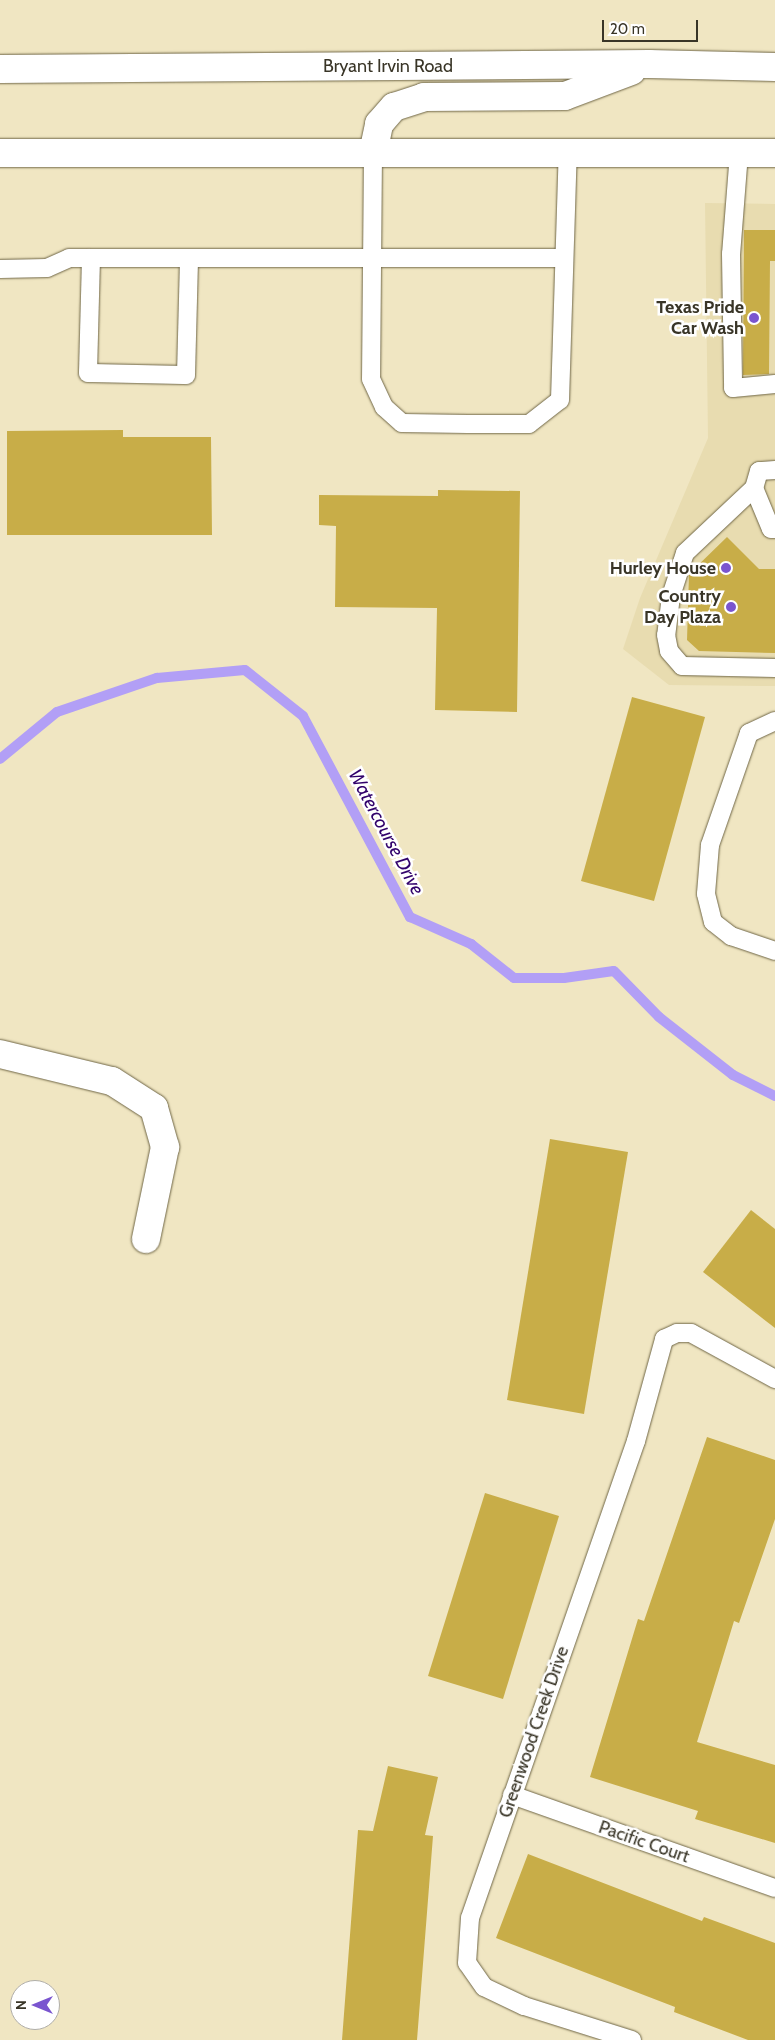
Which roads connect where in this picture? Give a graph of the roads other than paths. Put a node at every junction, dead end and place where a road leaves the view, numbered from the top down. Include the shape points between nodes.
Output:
1 (649, 64) junction
2 (775, 67) edge
3 (0, 69) edge
4 (568, 152) junction
5 (0, 153) edge
6 (373, 153) junction
7 (739, 153) junction
8 (775, 153) edge
9 (91, 258) junction
10 (371, 258) junction
11 (563, 258) junction
12 (189, 259) junction
13 (0, 269) edge
14 (775, 384) edge
15 (775, 470) edge
16 (754, 488) junction
17 (775, 529) edge
18 (775, 668) edge
19 (775, 720) edge
20 (775, 951) edge
21 (0, 1054) edge
22 (146, 1240) dead end
23 (775, 1379) edge
24 (512, 1795) junction
25 (775, 1888) edge
26 (632, 2040) edge

1 - 2 main road, Bryant Irvin Road
1 - 3 main road, Bryant Irvin Road
1 - 6 main road via 565,96 424,98 402,104 379,124
4 - 6 main road
4 - 7 main road
4 - 11 lane
5 - 6 main road
6 - 10 lane
7 - 8 main road
7 - 14 lane via 731,254 733,388
9 - 12 lane
9 - 12 lane via 88,373 186,375
9 - 13 lane via 69,258 47,268
10 - 11 lane
10 - 11 lane via 371,379 384,407 402,423 468,424 529,424 560,400
10 - 12 lane
15 - 16 lane via 758,471
16 - 17 lane via 771,529
16 - 18 lane via 685,553 671,596 666,635 669,651 682,666
19 - 20 lane via 750,733 710,845 706,894 713,922 732,936
21 - 22 main road via 112,1081 154,1108 165,1148
23 - 24 lane, Greenwood Creek Drive via 691,1333 677,1333 664,1339 655,1361 636,1441
24 - 25 lane, Pacific Court
24 - 26 lane, Greenwood Creek Drive via 470,1918 467,1963 484,1987 516,2002

